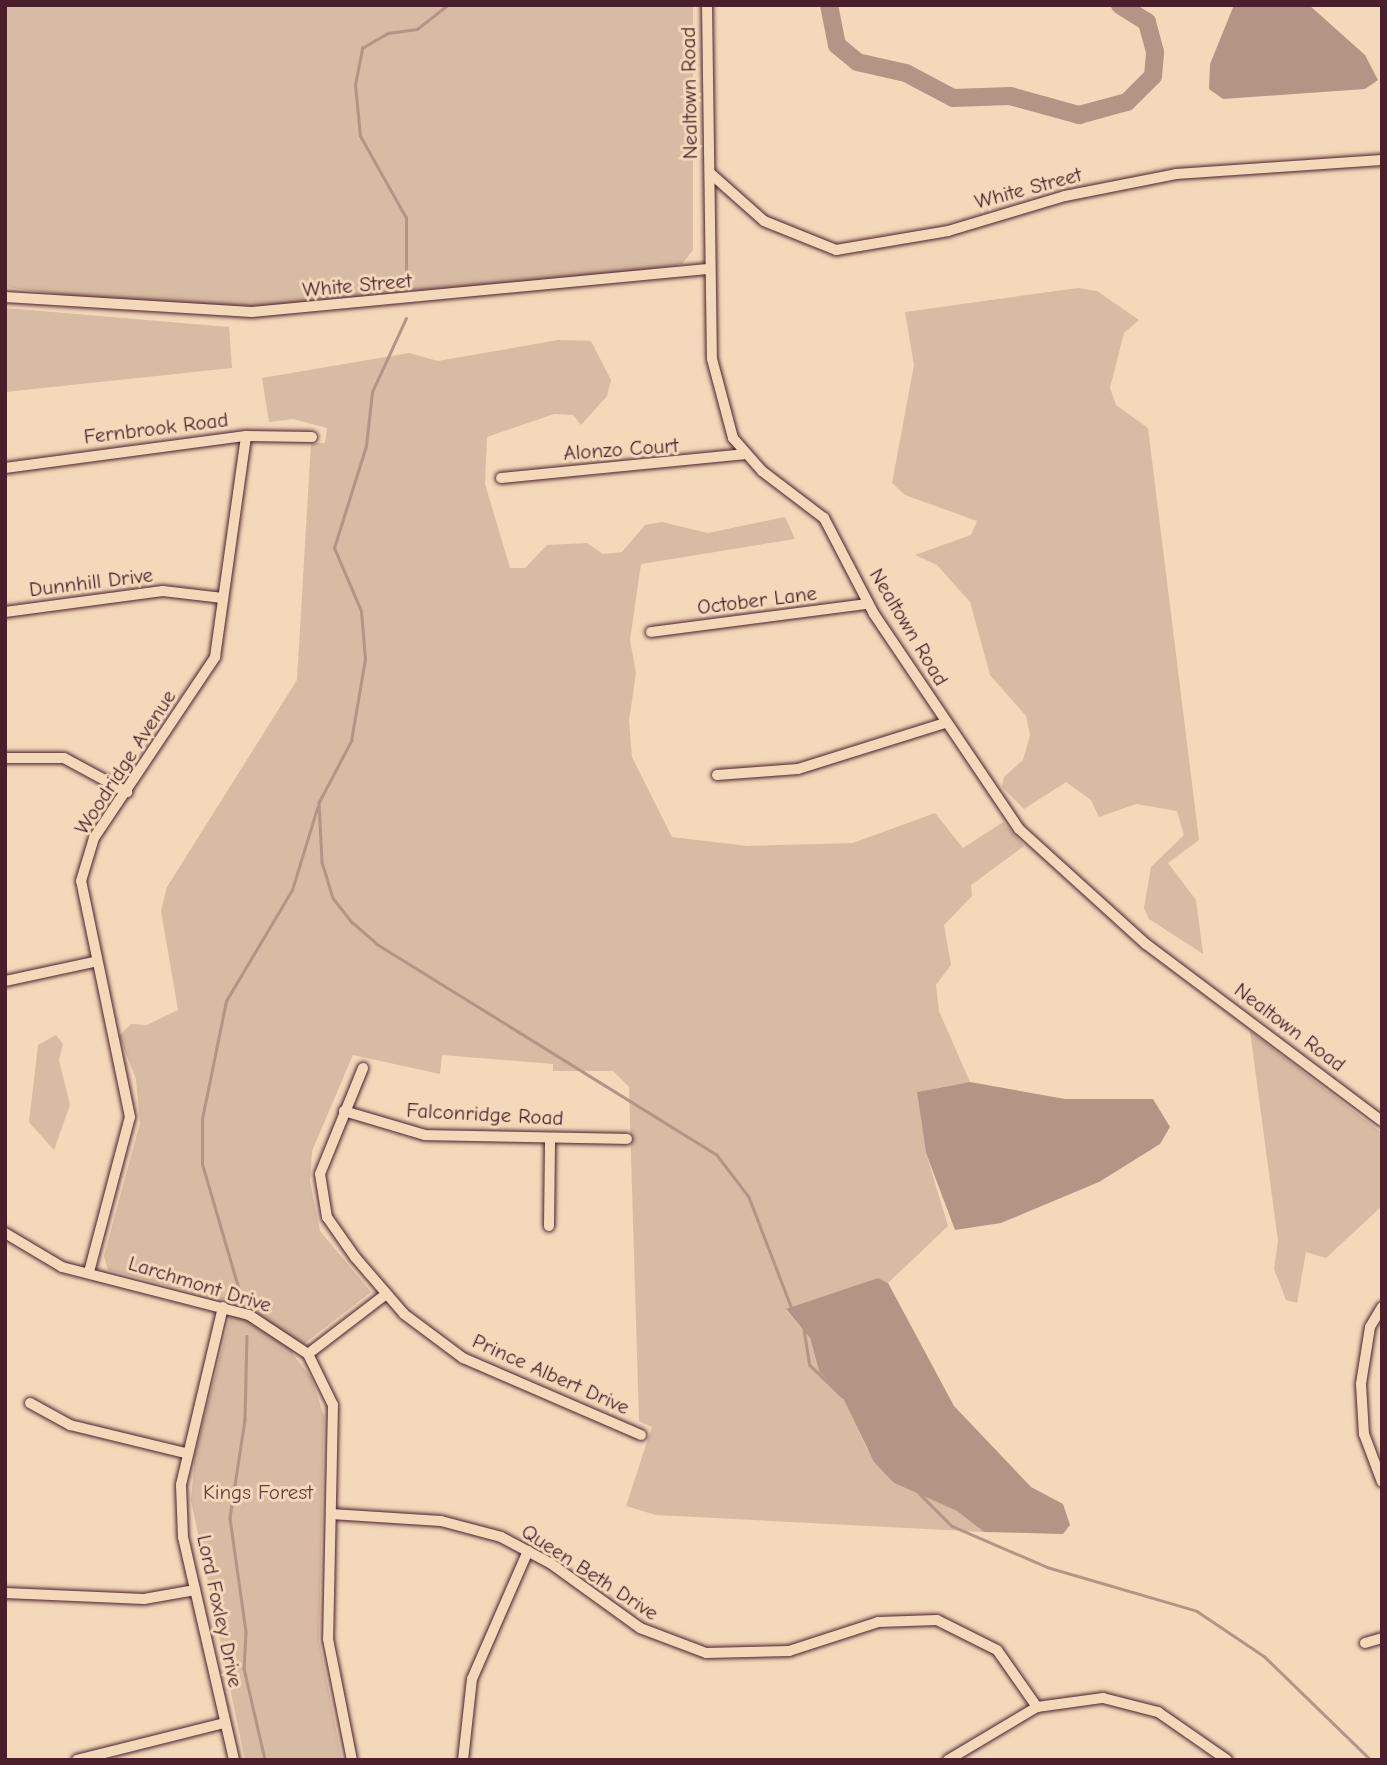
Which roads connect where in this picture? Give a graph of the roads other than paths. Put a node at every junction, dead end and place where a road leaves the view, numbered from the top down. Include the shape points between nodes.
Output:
1 (707, 5) edge
2 (1382, 160) edge
3 (710, 173) junction
4 (710, 269) junction
5 (5, 296) edge
6 (246, 436) junction
7 (312, 437) dead end
8 (744, 454) junction
9 (5, 468) edge
10 (500, 478) dead end
11 (223, 598) junction
12 (868, 604) junction
13 (5, 612) edge
14 (651, 632) dead end
15 (945, 723) junction
16 (5, 758) edge
17 (717, 775) dead end
18 (127, 792) junction
19 (94, 962) junction
20 (5, 981) edge
21 (363, 1068) dead end
22 (344, 1111) junction
23 (1382, 1121) edge
24 (550, 1138) junction
25 (627, 1139) dead end
26 (549, 1226) dead end
27 (5, 1233) edge
28 (89, 1272) junction
29 (385, 1296) junction
30 (223, 1307) junction
31 (1382, 1307) edge
32 (308, 1354) junction
33 (30, 1403) dead end
34 (641, 1436) dead end
35 (185, 1453) junction
36 (1382, 1482) edge
37 (331, 1514) junction
38 (528, 1551) junction
39 (195, 1590) junction
40 (5, 1593) edge
41 (1382, 1638) edge
42 (1365, 1643) dead end
43 (1038, 1707) junction
44 (225, 1723) junction
45 (77, 1760) edge
46 (234, 1760) edge
47 (352, 1760) edge
48 (463, 1760) edge
49 (948, 1760) edge
50 (1227, 1760) edge

1 - 3 street, Nealtown Road
2 - 3 street, White Street via 1176,174 1065,196 948,231 835,250 764,221
3 - 4 street, Nealtown Road
4 - 5 street, White Street via 252,312
4 - 8 street, Nealtown Road via 717,395
6 - 7 street, Fernbrook Road
6 - 9 street, Fernbrook Road
6 - 11 street, Woodridge Avenue
8 - 10 street, Alonzo Court
8 - 12 street, Nealtown Road via 824,518
11 - 13 street, Dunnhill Drive via 163,591
11 - 18 street, Woodridge Avenue via 215,657
12 - 14 street, October Lane
12 - 15 street, Nealtown Road
15 - 17 street via 798,769
15 - 23 street, Nealtown Road via 1019,829 1088,896
16 - 18 street via 64,758
18 - 19 street, Woodridge Avenue via 94,838 81,881
19 - 20 street
19 - 28 street, Woodridge Avenue via 128,1087 130,1117
21 - 22 street, Prince Albert Drive
22 - 24 street, Falconridge Road via 425,1135
22 - 29 street, Prince Albert Drive via 325,1155 322,1195 327,1217
24 - 25 street, Falconridge Road
24 - 26 street
27 - 28 street, Larchmont Drive via 36,1256
28 - 30 street, Larchmont Drive
29 - 32 street
29 - 34 street, Prince Albert Drive via 463,1358
30 - 32 street, Larchmont Drive via 273,1325
30 - 35 street, Lord Foxley Drive
31 - 36 street via 1370,1327 1361,1384 1364,1434
32 - 37 street, Larchmont Drive via 333,1405
33 - 35 street via 69,1425
35 - 39 street, Lord Foxley Drive via 183,1537
37 - 38 street, Queen Beth Drive via 441,1521
37 - 47 street, Larchmont Drive via 328,1639
38 - 43 street, Queen Beth Drive via 640,1628 706,1653 789,1651 878,1622 937,1620 997,1650
38 - 48 street via 472,1679
39 - 40 street via 133,1599
39 - 44 street, Lord Foxley Drive
41 - 42 street
43 - 49 street
43 - 50 street via 1103,1698 1127,1701 1185,1727
44 - 45 street
44 - 46 street, Lord Foxley Drive

